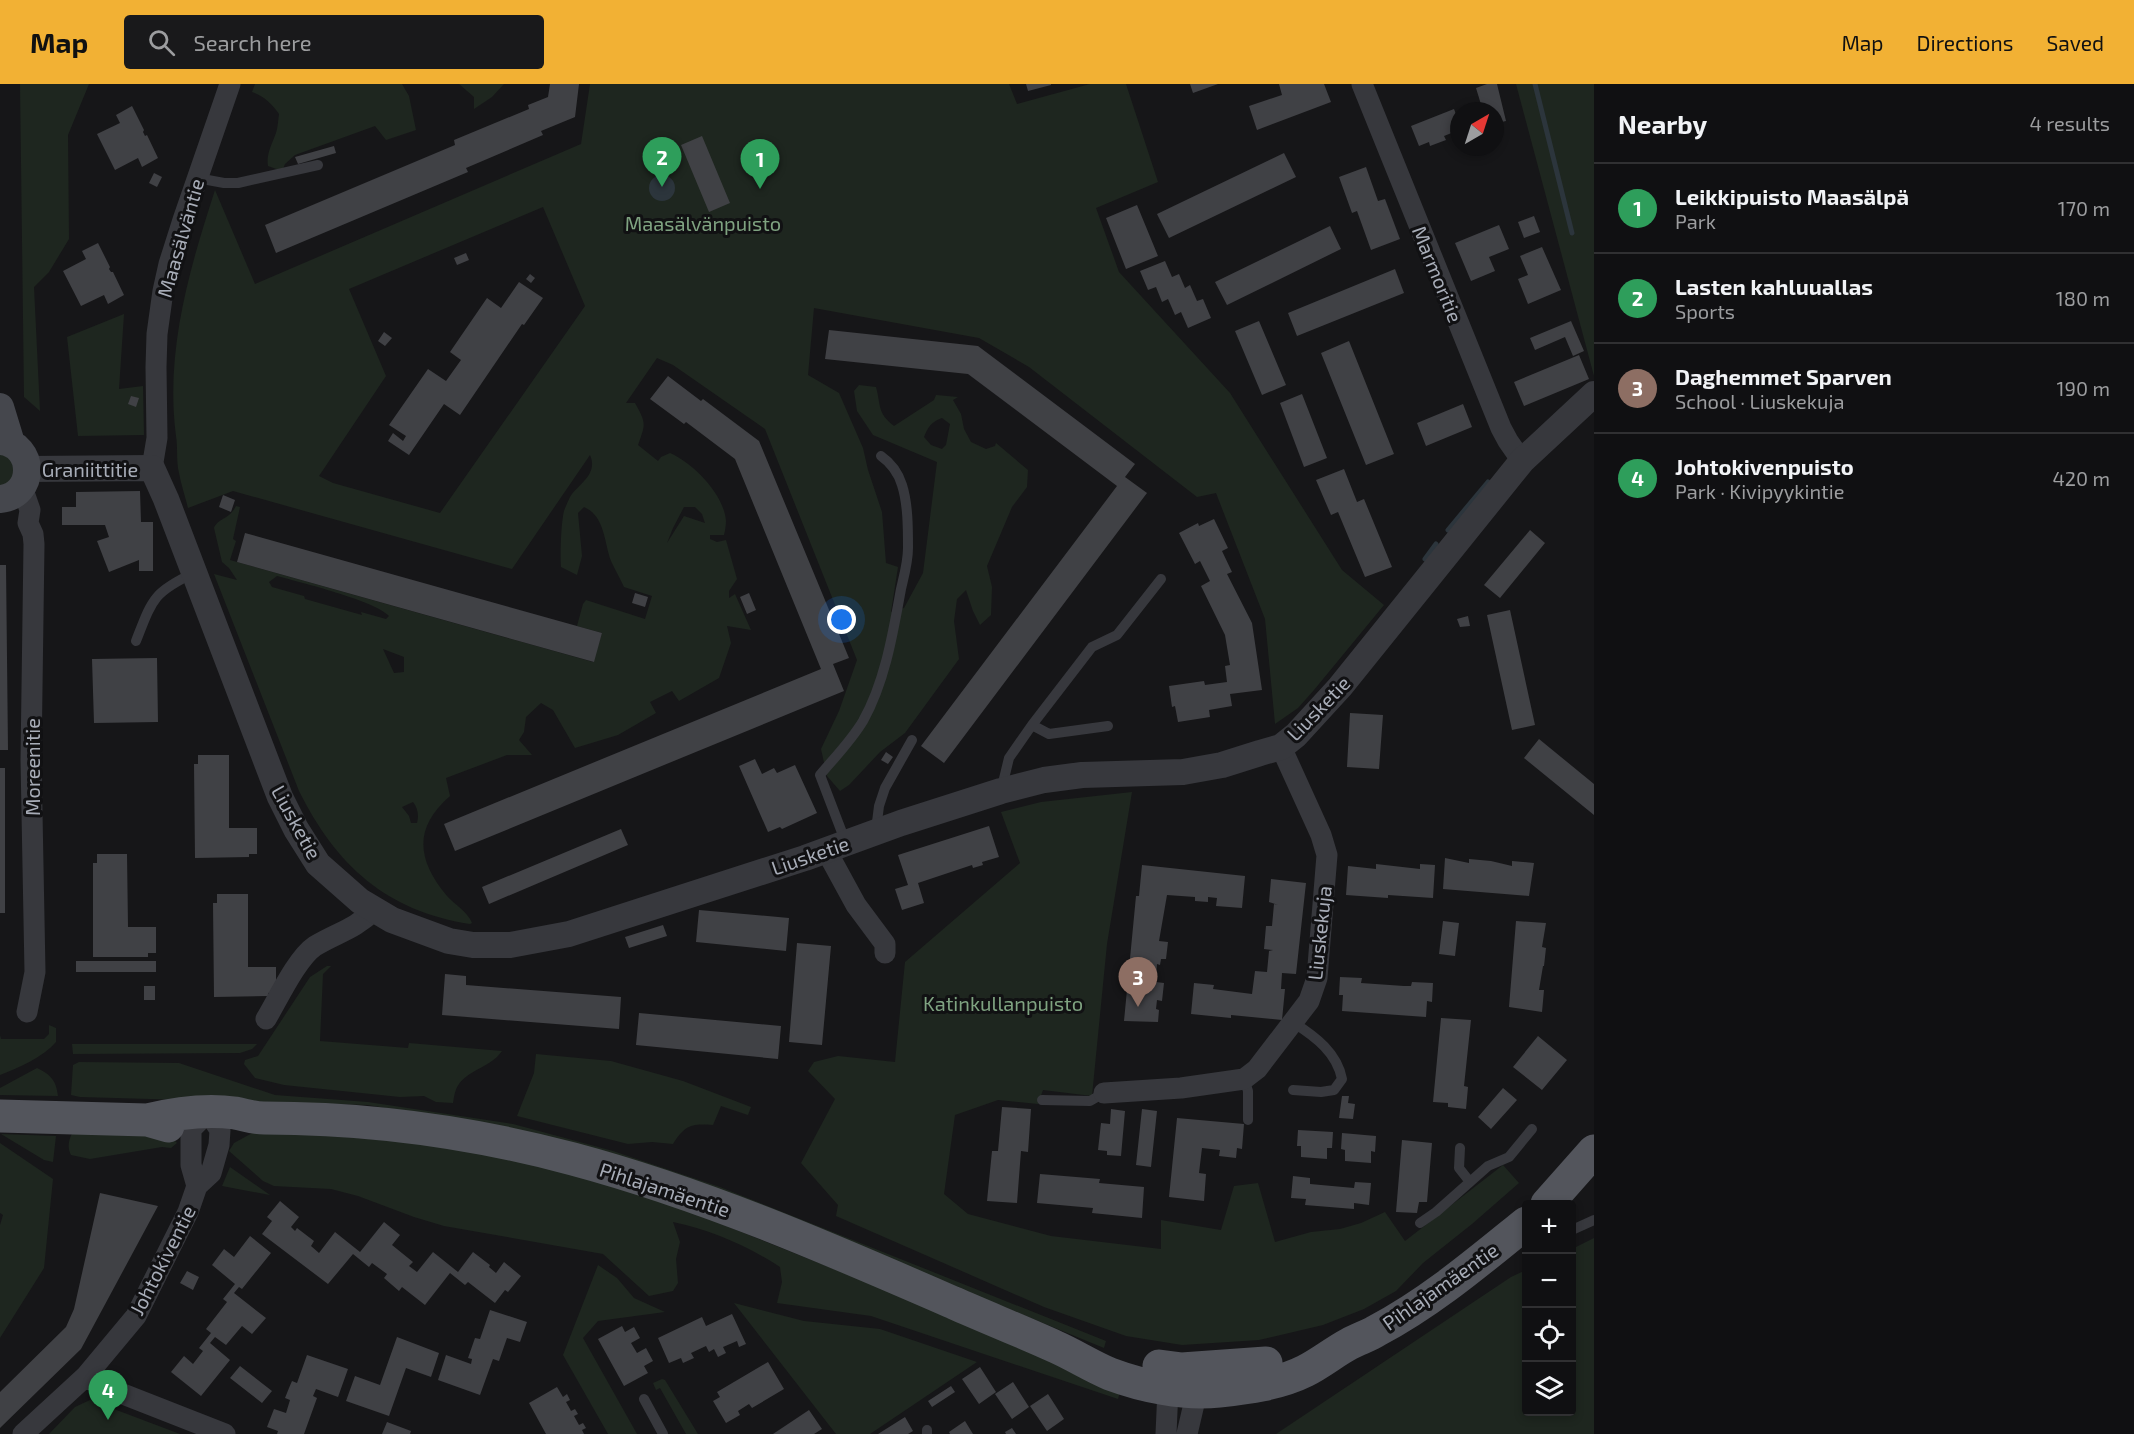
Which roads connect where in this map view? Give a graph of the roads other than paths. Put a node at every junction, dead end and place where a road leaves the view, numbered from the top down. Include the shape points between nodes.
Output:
1 (230, 84) edge
2 (1362, 84) edge
3 (318, 165) dead end
4 (197, 178) junction
5 (1594, 394) edge
6 (0, 407) edge
7 (6, 442) edge
8 (881, 456) dead end
9 (1522, 461) junction
10 (152, 468) junction
11 (13, 489) edge
12 (194, 573) junction
13 (1161, 579) dead end
14 (136, 641) dead end
15 (1032, 726) junction
16 (1108, 726) dead end
17 (912, 740) dead end
18 (1281, 747) junction
19 (1001, 791) junction
20 (876, 832) junction
21 (836, 847) junction
22 (374, 910) junction
23 (885, 953) dead end
24 (27, 1011) dead end
25 (266, 1019) dead end
26 (1294, 1023) junction
27 (1244, 1078) junction
28 (1293, 1090) dead end
29 (1104, 1093) joint
30 (1042, 1100) dead end
31 (0, 1116) edge
32 (1248, 1120) dead end
33 (206, 1124) junction
34 (1532, 1129) dead end
35 (1460, 1148) dead end
36 (1594, 1151) edge
37 (1470, 1182) junction
38 (197, 1186) junction
39 (1551, 1200) edge
40 (1594, 1220) edge
41 (1420, 1223) dead end
42 (1522, 1227) edge
43 (1576, 1228) edge
44 (86, 1376) junction
45 (1182, 1383) junction
46 (644, 1399) dead end
47 (23, 1434) edge
48 (225, 1434) edge
49 (663, 1434) edge
50 (1166, 1434) edge
51 (1187, 1434) edge

1 - 4 street, Maasälväntie
2 - 9 street, Marmoritie via 1501,428
3 - 4 lane via 238,183
4 - 10 street, Maasälväntie via 163,291 157,334 157,438
5 - 9 street, Liusketie
6 - 7 main road
7 - 11 main road via 23,454
8 - 21 lane via 895,469 902,484 908,550 894,626 874,697 851,740 820,775
9 - 18 street, Liusketie via 1340,687
10 - 11 street, Graniittitie
10 - 12 street, Liusketie
11 - 24 street, Moreenitie via 9,508 28,523 34,544 31,767 35,972
12 - 14 lane via 161,591 151,603
12 - 22 street, Liusketie via 296,830 318,864
13 - 15 lane via 1117,635 1092,647
15 - 16 lane via 1049,734
15 - 19 lane via 1010,758
17 - 20 lane via 885,788
18 - 19 street, Liusketie via 1183,772 1082,775
18 - 26 street, Liuskekuja via 1327,855 1317,978
19 - 20 street, Liusketie
20 - 21 street, Liusketie
21 - 22 street, Liusketie via 569,934 510,945 449,941
21 - 23 street via 856,905 885,944
22 - 25 street via 354,927 315,946 304,956
26 - 27 street, Liuskekuja via 1257,1069
26 - 28 lane via 1312,1034 1332,1055 1342,1079 1334,1090
27 - 29 street via 1181,1088
27 - 32 lane
29 - 30 lane via 1090,1101
31 - 33 main road, Pihlajamäentie via 147,1120 178,1112
33 - 38 street, Johtokiventie via 191,1165
33 - 38 street, Johtokiventie via 219,1145 211,1173
33 - 45 main road, Pihlajamäentie via 238,1113 250,1118 306,1118 445,1132 574,1160 719,1206 1057,1347 1108,1373 1130,1381
34 - 37 lane via 1509,1156 1488,1166
35 - 37 lane via 1459,1168
36 - 39 main road
37 - 41 lane
38 - 44 street, Johtokiventie via 136,1316
40 - 43 lane
42 - 45 main road, Pihlajamäentie via 1407,1312 1303,1372 1262,1385 1214,1392
44 - 47 street, Johtokiventie
44 - 48 street
45 - 50 street
45 - 51 street
46 - 49 lane

